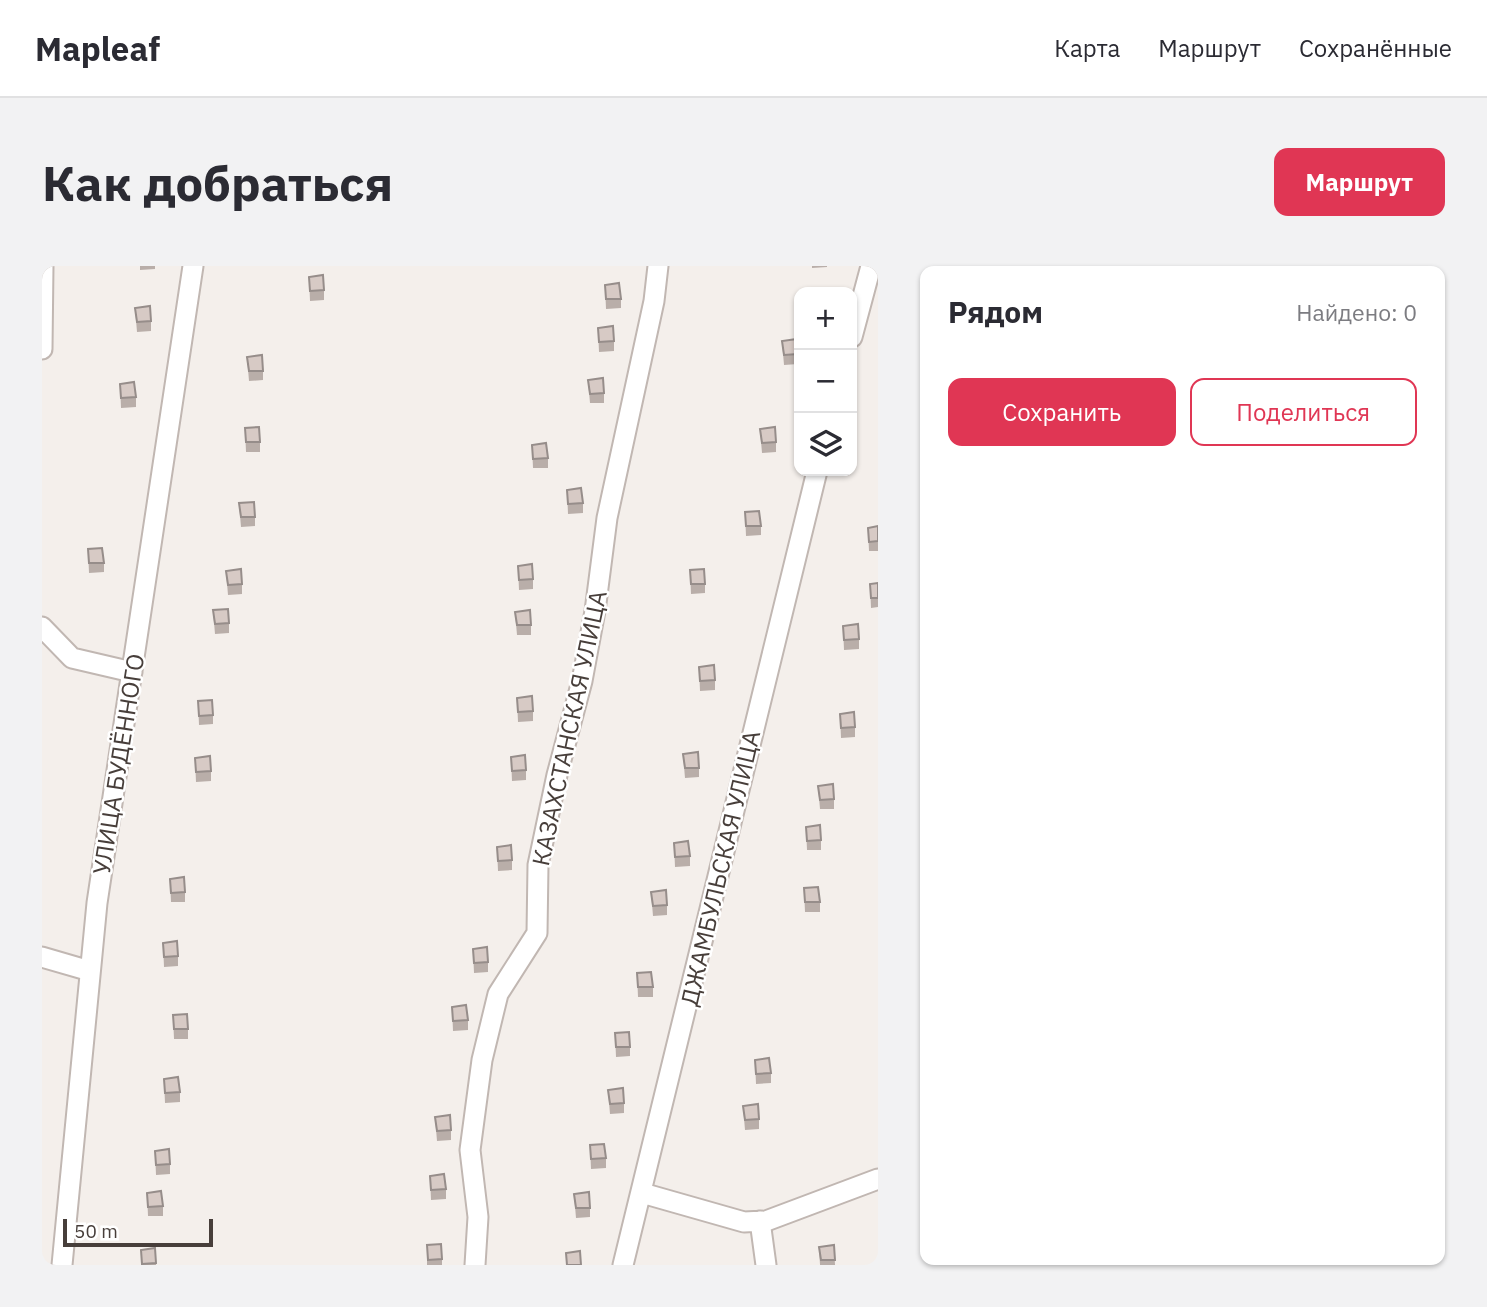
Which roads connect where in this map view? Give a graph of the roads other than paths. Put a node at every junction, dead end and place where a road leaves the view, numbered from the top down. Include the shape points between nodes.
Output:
1 (43, 266) edge
2 (193, 266) edge
3 (658, 266) edge
4 (871, 266) edge
5 (857, 318) edge
6 (42, 349) edge
7 (816, 476) edge
8 (42, 627) edge
9 (132, 672) junction
10 (42, 957) edge
11 (90, 971) junction
12 (878, 1179) edge
13 (642, 1193) junction
14 (760, 1221) junction
15 (62, 1265) edge
16 (475, 1265) edge
17 (623, 1265) edge
18 (766, 1265) edge

1 - 6 street
2 - 9 street, УЛИЦА БУДЁННОГО
3 - 16 street, КАЗАХСТАНСКАЯ УЛИЦА via 607,518 582,681 538,865 537,933 498,994 482,1060 470,1150 478,1217
4 - 5 street
7 - 13 street, ДЖАМБУЛЬСКАЯ УЛИЦА
8 - 9 street via 72,658
9 - 11 street, УЛИЦА БУДЁННОГО
10 - 11 street
11 - 15 street, УЛИЦА БУДЁННОГО
12 - 14 street
13 - 14 street via 744,1222
13 - 17 street, ДЖАМБУЛЬСКАЯ УЛИЦА
14 - 18 street

